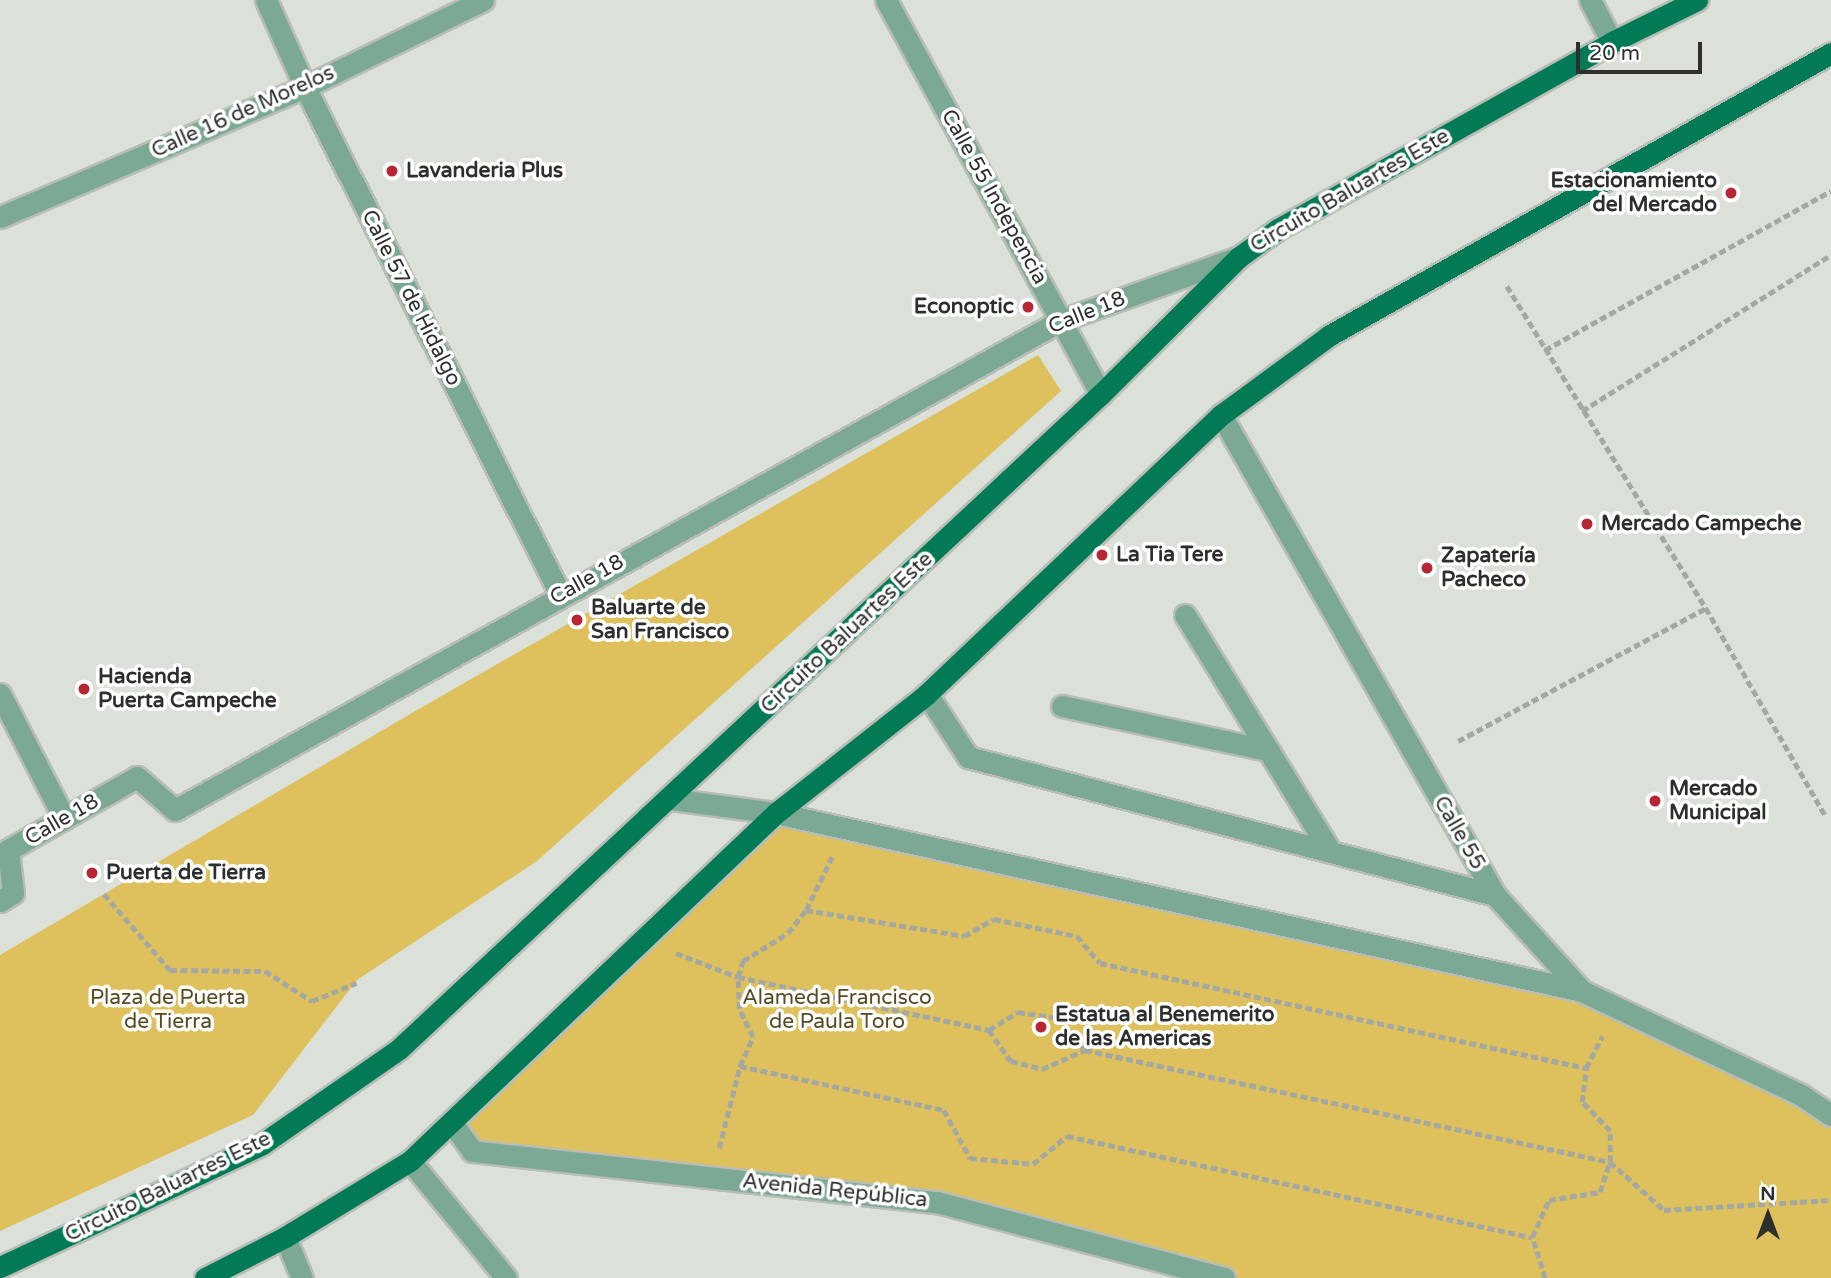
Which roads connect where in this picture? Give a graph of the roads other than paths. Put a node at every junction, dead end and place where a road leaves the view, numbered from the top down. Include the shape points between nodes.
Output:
1 (266, 0) edge
2 (483, 0) edge
3 (886, 0) edge
4 (1590, 0) edge
5 (1697, 0) edge
6 (1612, 42) junction
7 (1831, 53) edge
8 (305, 87) junction
9 (0, 217) edge
10 (1239, 257) junction
11 (1062, 320) junction
12 (1101, 394) junction
13 (1222, 415) junction
14 (560, 594) junction
15 (1185, 615) dead end
16 (0, 694) edge
17 (927, 694) junction
18 (1062, 706) dead end
19 (1268, 750) junction
20 (670, 799) junction
21 (776, 813) junction
22 (64, 818) junction
23 (1331, 852) junction
24 (1494, 895) junction
25 (0, 901) edge
26 (1582, 991) junction
27 (1831, 1115) edge
28 (452, 1123) junction
29 (410, 1161) junction
30 (285, 1237) junction
31 (0, 1267) edge
32 (205, 1278) edge
33 (302, 1278) edge
34 (506, 1278) edge
35 (1224, 1278) edge

1 - 8 street, Calle 57 de Hidalgo
2 - 8 street, Calle 16 de Morelos
3 - 11 street, Calle 55 Indepencia
4 - 6 street
5 - 6 main road, Circuito Baluartes Este
6 - 10 main road, Circuito Baluartes Este via 1278,229
7 - 13 main road via 1330,335
8 - 9 street, Calle 16 de Morelos
8 - 14 street, Calle 57 de Hidalgo
10 - 11 street, Calle 18
10 - 12 main road, Circuito Baluartes Este
11 - 12 street, Calle 55 Indepencia
11 - 14 street, Calle 18
12 - 20 main road, Circuito Baluartes Este
13 - 17 main road
13 - 24 street, Calle 55
14 - 22 street, Calle 18 via 175,810 137,777
15 - 19 street
16 - 22 street
17 - 21 main road
17 - 23 street via 968,757
18 - 19 street
19 - 23 street
20 - 21 street
20 - 31 main road, Circuito Baluartes Este via 399,1049 285,1129
21 - 26 street
21 - 28 main road
22 - 25 street, Calle 18 via 8,850 13,893
23 - 24 street
24 - 26 street, Calle 55
26 - 27 street, Calle 55 via 1801,1095
28 - 29 main road
28 - 35 street, Avenida República via 472,1151 937,1202
29 - 30 main road
29 - 34 street
30 - 32 main road
30 - 33 street

